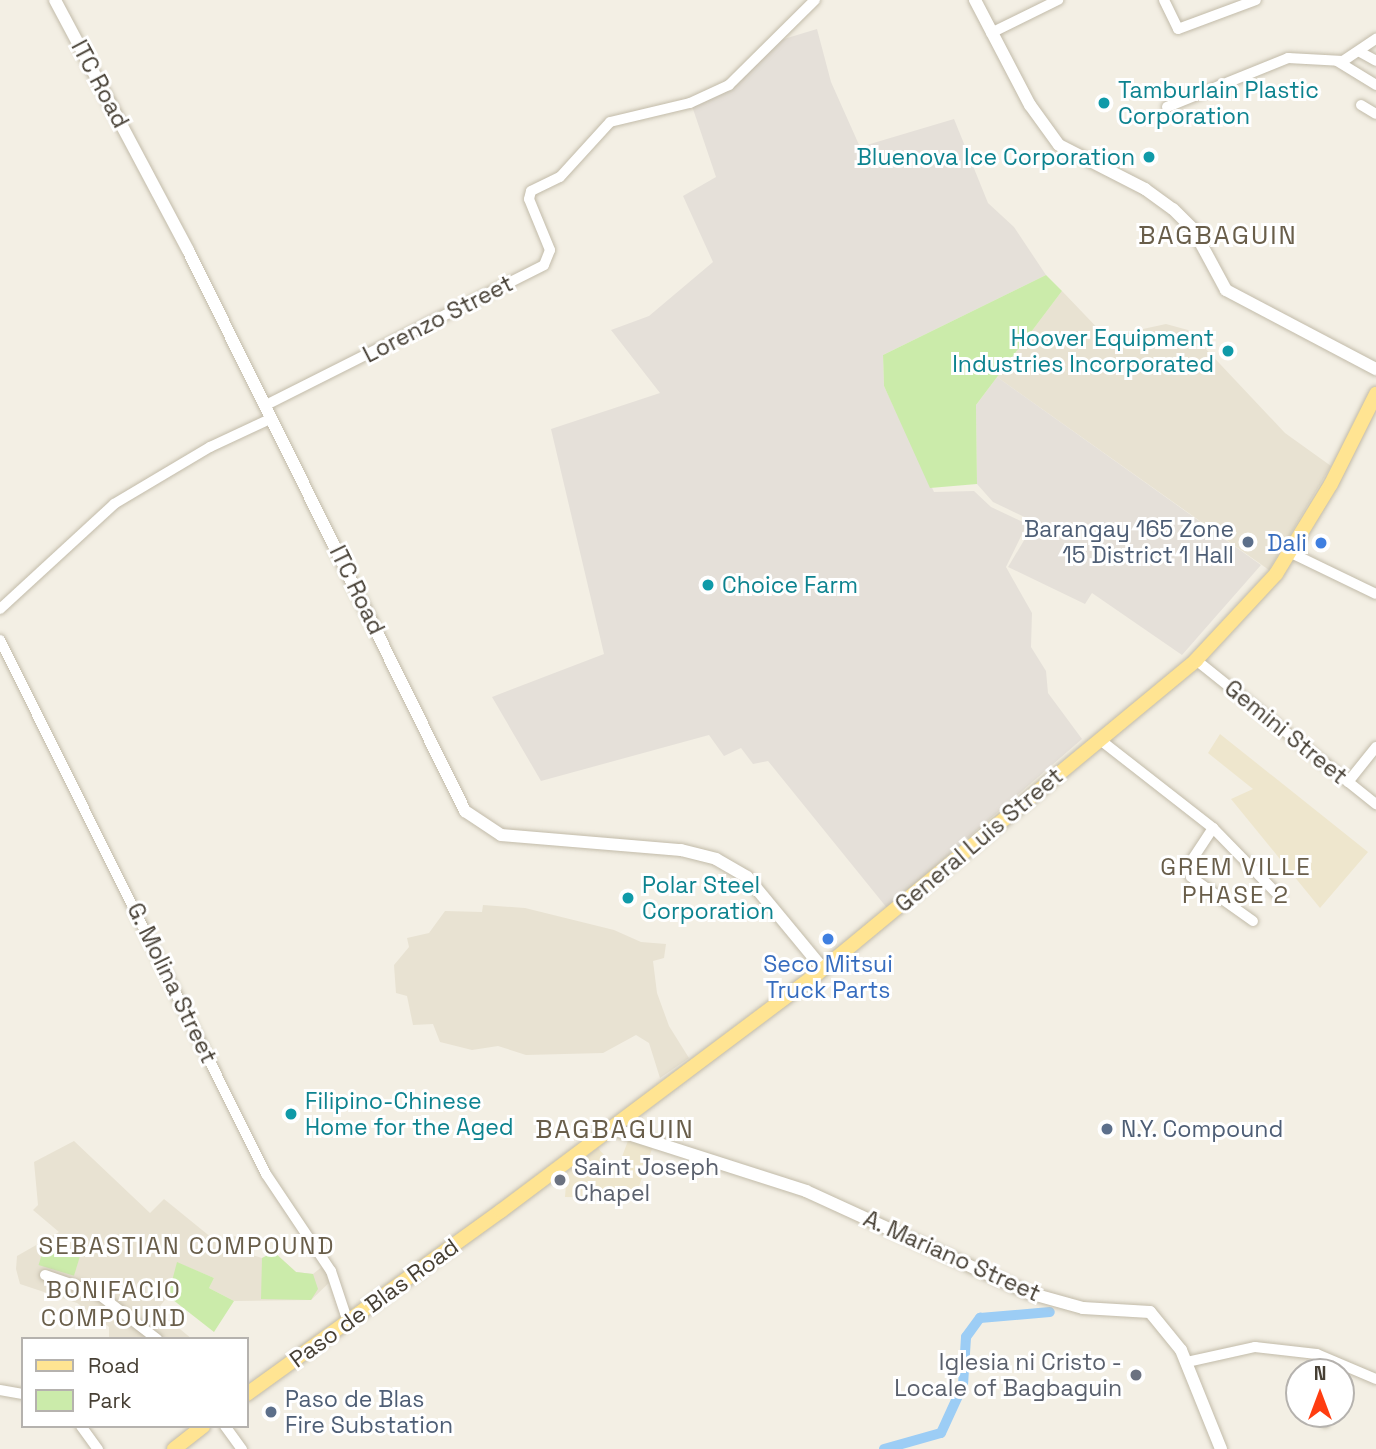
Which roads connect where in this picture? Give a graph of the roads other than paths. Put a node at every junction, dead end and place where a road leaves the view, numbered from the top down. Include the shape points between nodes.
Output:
1 (55, 0) edge
2 (814, 0) edge
3 (975, 0) edge
4 (1058, 0) edge
5 (1164, 0) edge
6 (1256, 0) edge
7 (990, 33) junction
8 (1376, 39) edge
9 (1360, 52) junction
10 (1336, 61) junction
11 (1376, 61) edge
12 (1376, 85) edge
13 (1361, 106) dead end
14 (1167, 107) dead end
15 (1376, 114) edge
16 (1376, 369) edge
17 (1376, 394) edge
18 (266, 405) junction
19 (272, 418) junction
20 (1291, 553) junction
21 (1376, 594) edge
22 (0, 609) edge
23 (0, 640) edge
24 (1196, 660) junction
25 (1099, 739) junction
26 (1376, 747) edge
27 (1348, 782) junction
28 (1376, 804) edge
29 (1213, 828) junction
30 (1280, 897) dead end
31 (1253, 921) dead end
32 (823, 969) junction
33 (610, 1128) junction
34 (501, 1211) joint
35 (45, 1275) dead end
36 (348, 1322) junction
37 (154, 1337) edge
38 (1324, 1358) edge
39 (1187, 1362) junction
40 (1355, 1372) edge
41 (1376, 1379) edge
42 (0, 1390) edge
43 (248, 1393) edge
44 (21, 1394) edge
45 (82, 1428) edge
46 (200, 1428) edge
47 (226, 1428) edge
48 (98, 1449) edge
49 (174, 1449) edge
50 (242, 1449) edge
51 (1221, 1449) edge

1 - 18 street, ITC Road
2 - 18 street, Lorenzo Street via 729,85 690,103 610,122 560,177 531,191 529,199 550,250 544,265
3 - 7 street
4 - 7 street
5 - 6 street via 1178,29
7 - 16 street via 1030,105 1059,145 1145,189 1173,209 1193,229 1226,290
8 - 9 street
9 - 10 street
9 - 11 street
10 - 12 street
10 - 14 street via 1288,58
13 - 15 street
17 - 20 main road, General Luis Street
18 - 19 street, ITC Road
19 - 22 street via 210,447 114,504
19 - 32 street, ITC Road via 465,811 501,835 681,850 716,859 747,877
20 - 21 street
20 - 24 main road, General Luis Street via 1270,582
23 - 36 street, G. Molina Street via 266,1174 331,1271
24 - 25 main road, General Luis Street
24 - 27 street, Gemini Street
25 - 29 street
25 - 32 main road, General Luis Street
26 - 27 street
27 - 28 street, Gemini Street
29 - 30 street
29 - 31 street via 1188,866 1191,877
32 - 33 main road, General Luis Street
33 - 34 main road, General Luis Street
33 - 39 street, A. Mariano Street via 806,1191 1029,1293 1083,1308 1150,1312 1169,1331
34 - 36 main road, Paso de Blas Road
35 - 37 street via 97,1293
36 - 43 main road, Paso de Blas Road
38 - 39 street via 1255,1347
39 - 51 street, A. Mariano Street
40 - 41 street
42 - 44 street
45 - 48 street
46 - 49 main road
47 - 50 street

